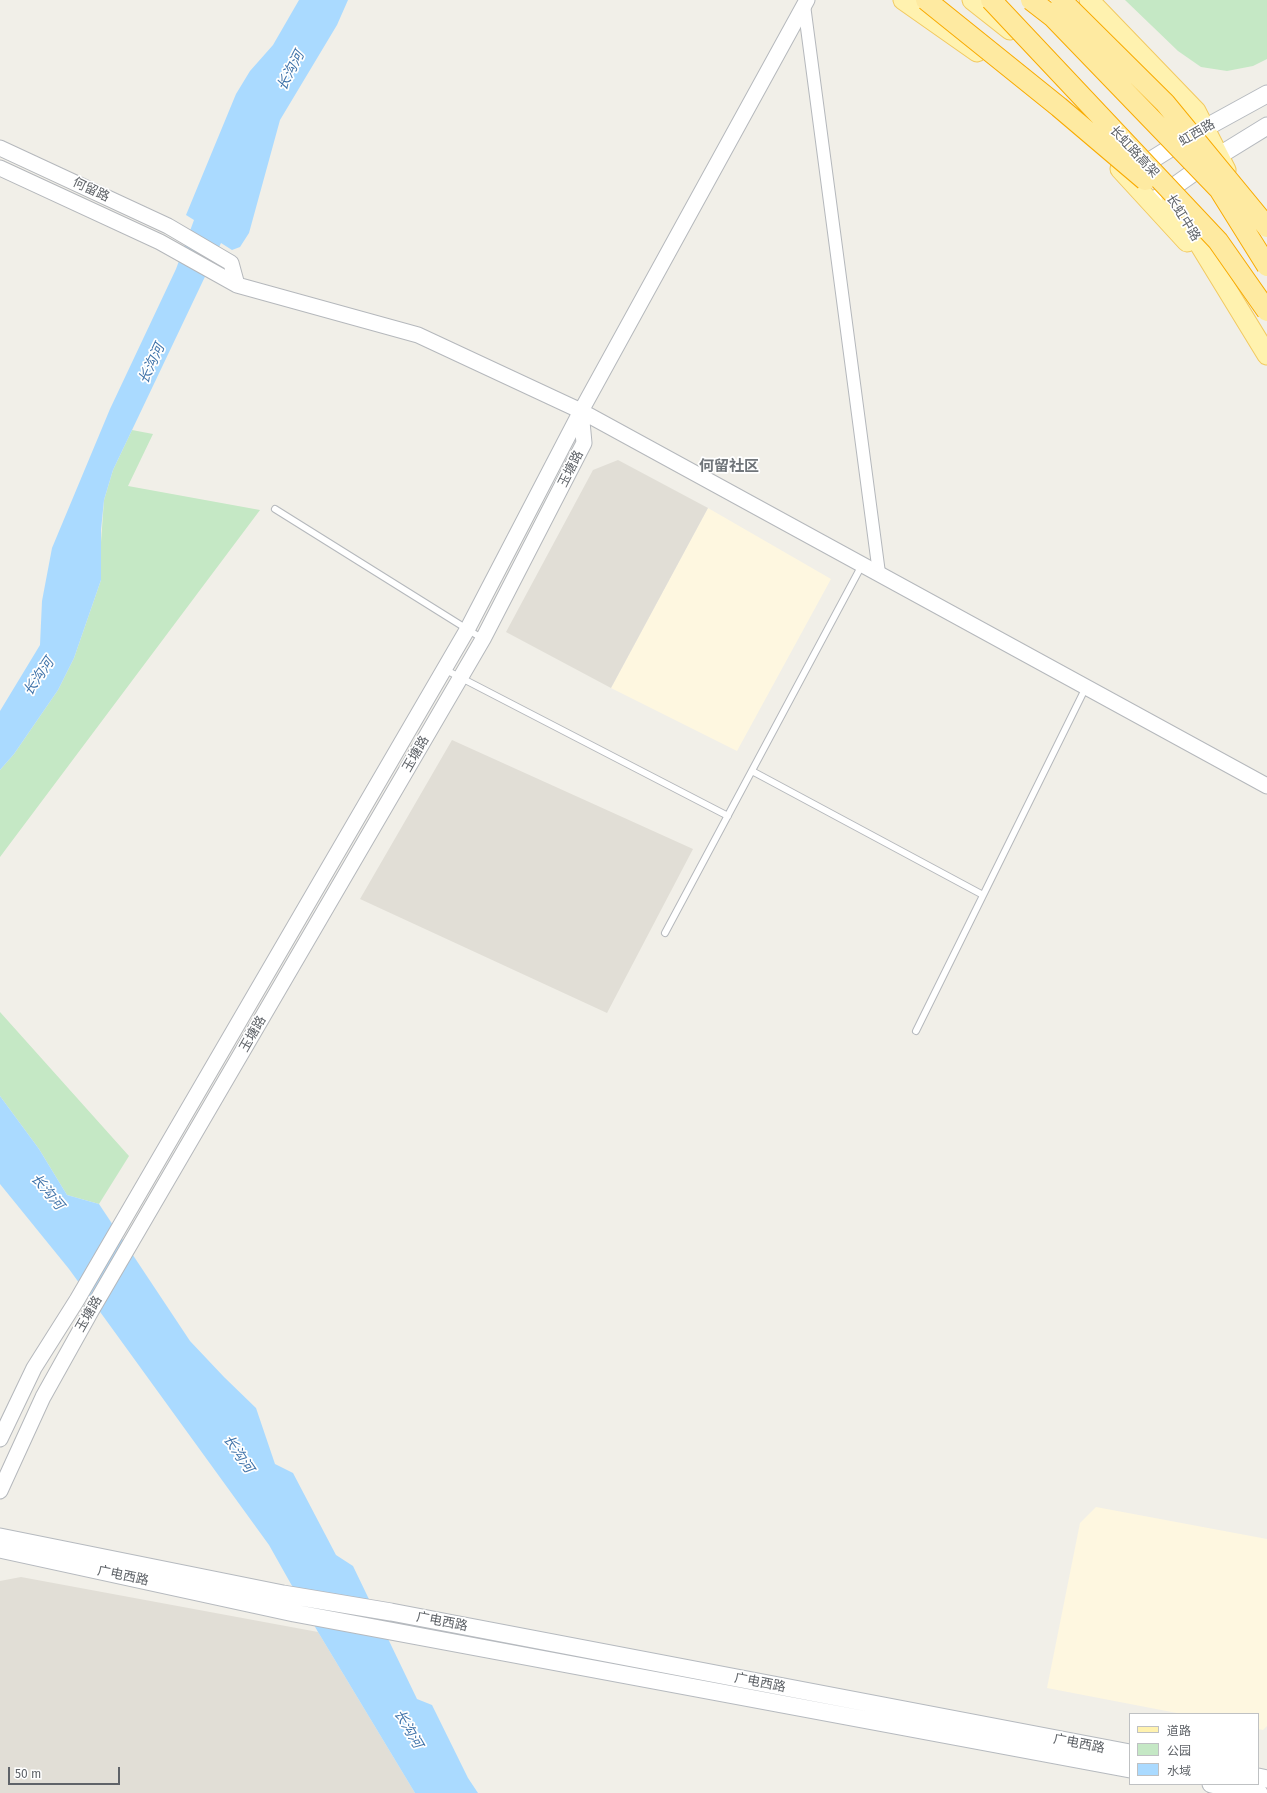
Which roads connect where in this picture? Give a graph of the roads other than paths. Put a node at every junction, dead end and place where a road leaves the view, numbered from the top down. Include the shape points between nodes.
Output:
1 (903, 0) edge
2 (926, 0) edge
3 (972, 0) edge
4 (991, 0) edge
5 (1031, 0) edge
6 (1045, 0) edge
7 (1061, 0) edge
8 (1089, 0) edge
9 (806, 3) edge
10 (1267, 94) edge
11 (1267, 126) edge
12 (1205, 128) junction
13 (1185, 139) junction
14 (0, 148) edge
15 (1213, 159) junction
16 (1145, 164) junction
17 (0, 168) edge
18 (1130, 178) junction
19 (1166, 191) junction
20 (1152, 202) junction
21 (1267, 227) edge
22 (1218, 241) junction
23 (1267, 250) edge
24 (1267, 266) edge
25 (1220, 278) junction
26 (236, 285) junction
27 (1267, 311) edge
28 (1267, 355) edge
29 (580, 411) junction
30 (274, 509) dead end
31 (862, 564) junction
32 (879, 573) junction
33 (467, 630) junction
34 (483, 639) junction
35 (444, 669) junction
36 (461, 677) junction
37 (1086, 687) junction
38 (752, 771) junction
39 (1267, 786) edge
40 (728, 816) junction
41 (983, 895) junction
42 (665, 933) dead end
43 (916, 1031) dead end
44 (0, 1439) edge
45 (0, 1491) edge
46 (0, 1537) edge
47 (0, 1549) edge
48 (1129, 1753) edge
49 (1129, 1769) edge
50 (1217, 1785) edge
51 (1259, 1793) edge

1 - 18 main road via 979,53
2 - 22 highway, bridge via 1059,107
3 - 16 main road, 长虹中路 via 1007,26
4 - 22 highway, 长虹路高架, bridge
5 - 24 highway, bridge via 1053,17 1219,189
6 - 13 main road
7 - 21 highway, bridge via 1164,103
8 - 12 main road via 1196,111
9 - 29 street
9 - 32 street
10 - 12 main road, 虹西路
11 - 15 main road
12 - 13 main road, 虹西路
12 - 15 main road
13 - 15 main road
13 - 16 main road, 虹西路
14 - 26 street, 何留路 via 168,226 226,261
15 - 19 main road
15 - 23 main road
16 - 18 main road, 虹西路
16 - 19 main road, 长虹中路
17 - 26 street, 何留路 via 174,250
18 - 20 main road
19 - 20 main road
19 - 25 main road, 长虹中路
20 - 25 main road
22 - 27 highway, 长虹路高架, bridge
25 - 28 main road, 长虹中路
26 - 29 street via 418,335
29 - 31 street
29 - 33 street, 玉塘路
29 - 34 street, 玉塘路 via 584,443
30 - 33 lane
31 - 32 street
31 - 38 lane
32 - 37 street
33 - 34 lane
33 - 35 street, 玉塘路
34 - 36 street, 玉塘路
35 - 36 lane
35 - 44 street, 玉塘路 via 122,1224 34,1368
36 - 40 lane
36 - 45 street, 玉塘路 via 91,1311 43,1397
37 - 39 street
37 - 41 lane
38 - 40 lane
38 - 41 lane
40 - 42 lane
41 - 43 lane
46 - 48 main road, 广电西路 via 283,1594 391,1612
47 - 49 main road, 广电西路 via 294,1613
50 - 51 main road

